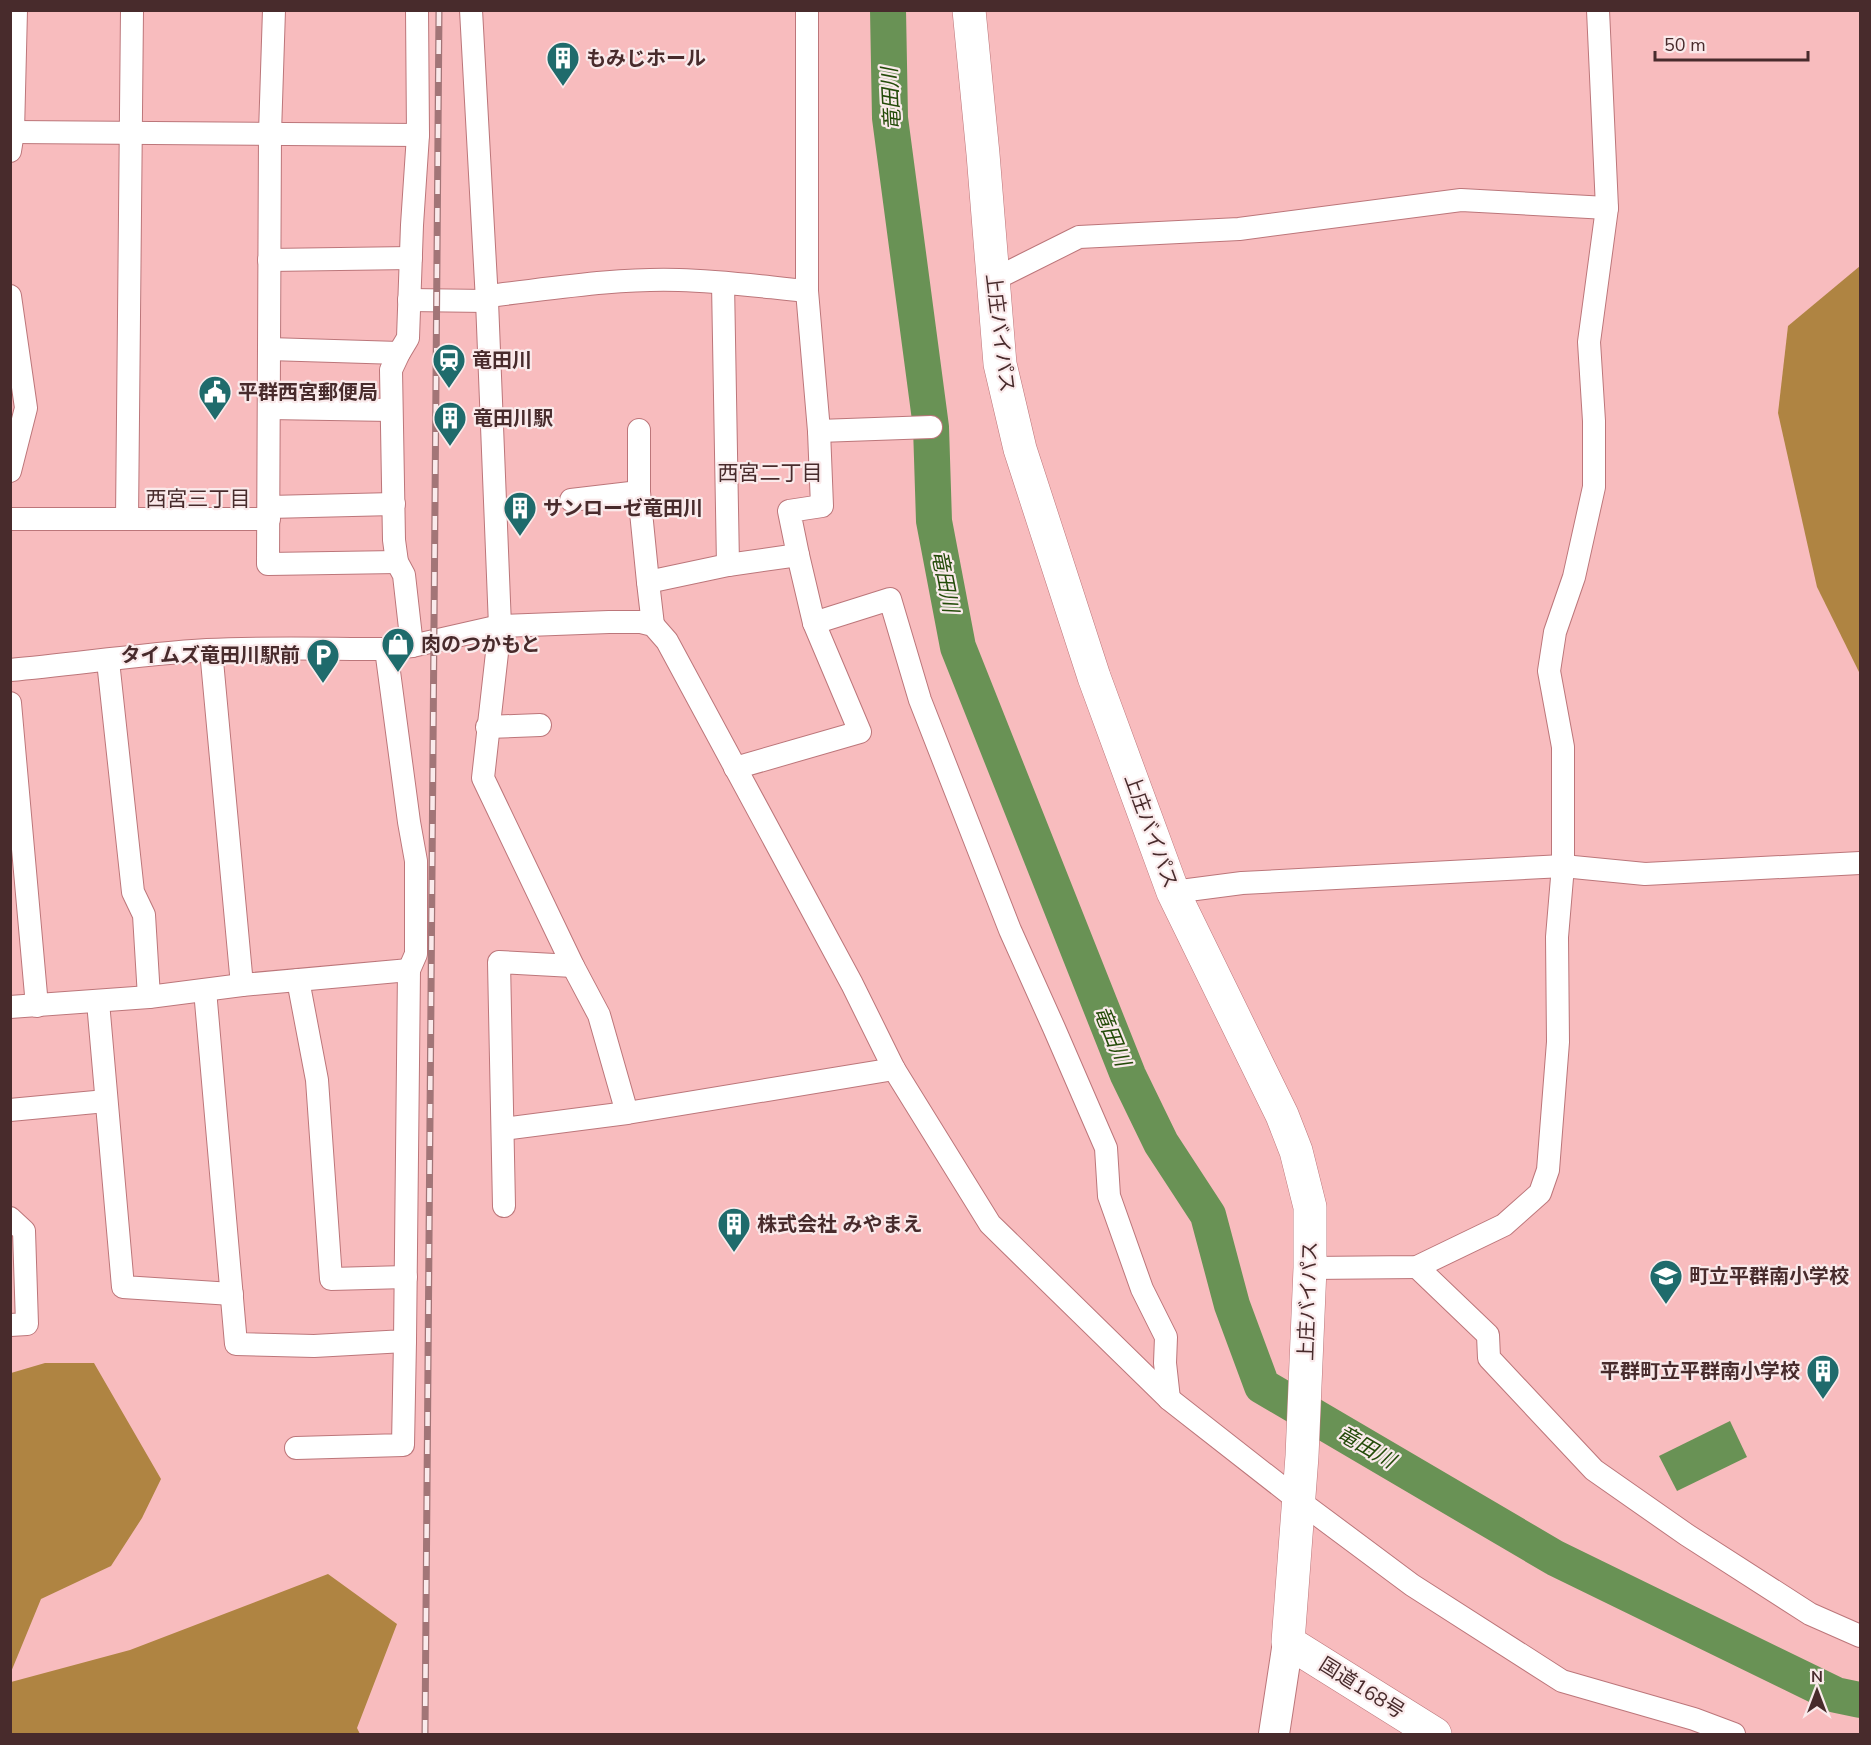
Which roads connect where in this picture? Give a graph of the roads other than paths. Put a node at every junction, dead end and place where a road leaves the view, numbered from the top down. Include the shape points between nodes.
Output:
1 (16, 10) edge
2 (132, 10) edge
3 (274, 10) edge
4 (417, 10) edge
5 (471, 10) edge
6 (807, 10) edge
7 (969, 10) edge
8 (1598, 10) edge
9 (132, 132) junction
10 (270, 133) junction
11 (418, 135) junction
12 (12, 142) edge
13 (1607, 208) junction
14 (411, 258) junction
15 (269, 260) junction
16 (993, 280) junction
17 (723, 283) junction
18 (807, 291) junction
19 (10, 296) edge
20 (487, 298) junction
21 (409, 300) junction
22 (269, 349) junction
23 (399, 353) junction
24 (269, 408) junction
25 (391, 410) junction
26 (931, 427) dead end
27 (639, 430) dead end
28 (819, 431) junction
29 (10, 471) edge
30 (639, 492) junction
31 (572, 500) dead end
32 (393, 504) junction
33 (269, 513) junction
34 (10, 519) edge
35 (127, 519) junction
36 (798, 555) junction
37 (397, 562) junction
38 (728, 565) junction
39 (648, 582) junction
40 (814, 623) junction
41 (654, 625) junction
42 (500, 626) junction
43 (412, 646) junction
44 (386, 649) junction
45 (210, 650) junction
46 (108, 661) junction
47 (10, 670) edge
48 (10, 703) edge
49 (540, 725) dead end
50 (487, 726) junction
51 (735, 768) junction
52 (16, 826) edge
53 (1860, 863) edge
54 (1563, 866) junction
55 (1173, 892) junction
56 (20, 916) edge
57 (573, 966) junction
58 (409, 970) junction
59 (298, 980) junction
60 (242, 985) junction
61 (205, 990) junction
62 (149, 997) junction
63 (98, 1002) junction
64 (37, 1006) junction
65 (10, 1007) edge
66 (894, 1069) junction
67 (106, 1101) junction
68 (10, 1110) edge
69 (627, 1113) junction
70 (503, 1129) junction
71 (504, 1206) dead end
72 (10, 1218) edge
73 (1417, 1267) junction
74 (1310, 1268) junction
75 (406, 1276) junction
76 (232, 1294) junction
77 (10, 1325) edge
78 (405, 1341) junction
79 (1170, 1399) junction
80 (296, 1448) dead end
81 (1299, 1500) junction
82 (1860, 1636) edge
83 (1288, 1642) junction
84 (1274, 1734) edge
85 (1435, 1734) edge
86 (1734, 1734) edge

1 - 12 street
2 - 9 street
3 - 10 street
4 - 11 street
5 - 20 street
6 - 18 street
7 - 16 highway, 上庄バイパス
8 - 13 street
9 - 10 street
9 - 12 street
9 - 35 street
10 - 11 street
10 - 15 street
11 - 14 street
13 - 16 street via 1461,200 1239,229 1079,237
13 - 54 street via 1589,342 1594,487 1574,577 1555,632 1549,671 1563,747
14 - 15 street
14 - 21 street
15 - 22 street
16 - 55 highway, 上庄バイパス via 1000,364 1020,449 1094,677
17 - 18 street
17 - 20 street via 656,280 591,284
17 - 38 street
18 - 28 street
19 - 29 street via 26,408
20 - 21 street
20 - 42 street
21 - 23 street via 408,338
22 - 23 street
22 - 24 street
23 - 25 street via 391,370
24 - 25 street
24 - 33 street
25 - 32 street
26 - 28 street
27 - 30 street
28 - 36 street via 822,506 789,511
30 - 31 street
30 - 39 street
32 - 33 street
32 - 37 street
33 - 35 street
33 - 37 street via 268,564
34 - 35 street
36 - 38 street
36 - 40 street
37 - 43 street via 404,575
38 - 39 street
39 - 41 street
40 - 51 street via 860,732
40 - 79 street via 890,598 920,700 1010,930 1106,1148 1109,1196 1142,1289 1166,1337
41 - 42 street via 609,622
41 - 51 street via 667,641
42 - 43 street
42 - 50 street
43 - 44 street
44 - 45 street
44 - 58 street via 416,861 416,954
45 - 46 street
45 - 60 street
46 - 47 street
46 - 62 street via 133,892 144,915
48 - 52 street
49 - 50 street
50 - 57 street via 483,778
51 - 66 street
52 - 56 street
53 - 54 street via 1645,874
54 - 55 street via 1242,883
54 - 73 street via 1557,937 1558,1042 1548,1170 1540,1193 1504,1226
55 - 74 highway, 上庄バイパス via 1296,1151 1310,1207
56 - 64 street
57 - 69 street via 599,1015
57 - 70 street via 499,962
58 - 59 street
58 - 75 street
59 - 60 street
59 - 75 street via 317,1080 331,1279
60 - 61 street
61 - 62 street
61 - 76 street
62 - 63 street
63 - 64 street
63 - 67 street
64 - 65 street
66 - 69 street
66 - 79 street via 990,1224
67 - 68 street
67 - 76 street via 123,1287
69 - 70 street
70 - 71 street
72 - 77 street via 24,1231 27,1324
73 - 74 street
73 - 82 street via 1488,1335 1488,1358 1594,1470 1800,1608
74 - 81 highway, 上庄バイパス
75 - 78 street
76 - 78 street via 236,1344 314,1346
78 - 80 street via 403,1445
79 - 81 street
81 - 83 highway, 上庄バイパス
81 - 86 street via 1412,1585 1562,1681
83 - 84 main road
83 - 85 highway, 国道168号

